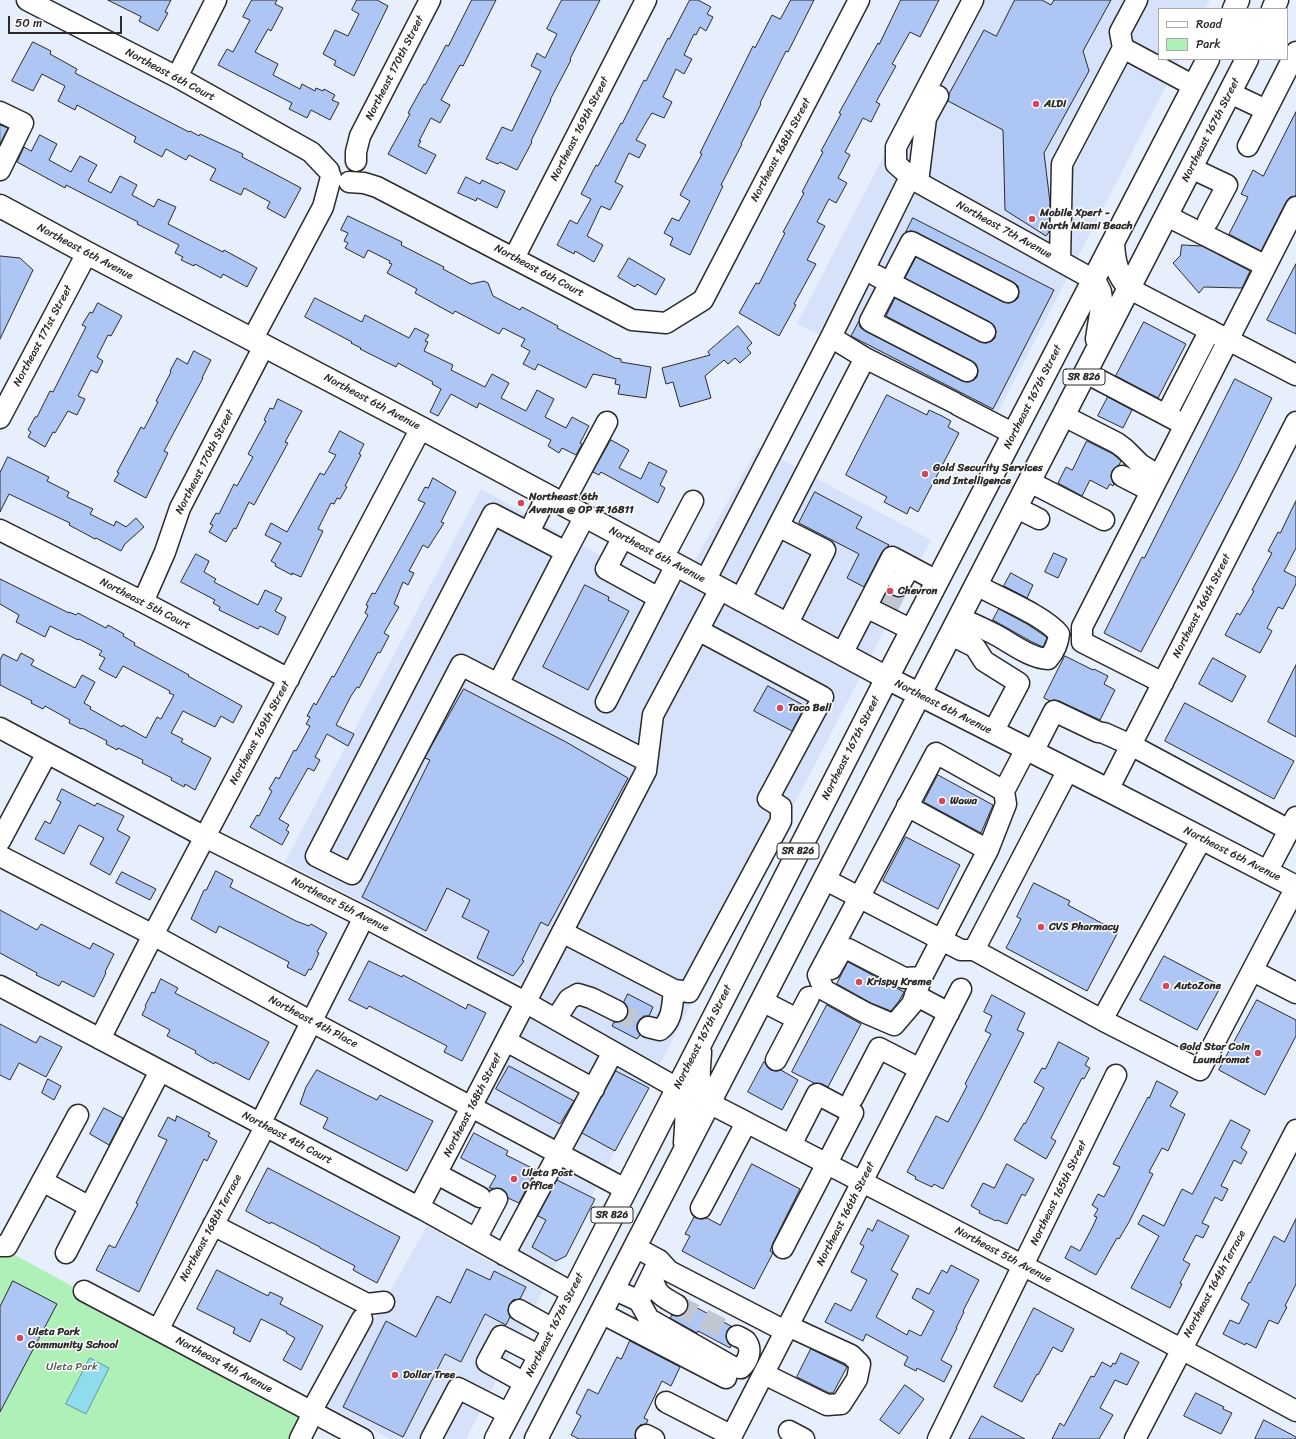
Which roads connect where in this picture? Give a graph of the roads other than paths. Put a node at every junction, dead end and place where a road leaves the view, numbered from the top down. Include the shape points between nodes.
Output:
1 (27, 0) edge
2 (216, 0) edge
3 (430, 0) edge
4 (646, 0) edge
5 (859, 0) edge
6 (973, 0) edge
7 (988, 0) edge
8 (1137, 0) edge
9 (1123, 48) junction
10 (1296, 52) edge
11 (1207, 60) edge
12 (1246, 60) edge
13 (176, 77) junction
14 (1194, 86) junction
15 (1230, 93) junction
16 (1266, 110) junction
17 (0, 112) edge
18 (1248, 146) dead end
19 (1191, 168) junction
20 (343, 169) junction
21 (0, 170) edge
22 (916, 181) junction
23 (1296, 207) edge
24 (1, 210) edge
25 (1167, 216) junction
26 (1208, 222) dead end
27 (1113, 243) junction
28 (87, 253) junction
29 (514, 258) junction
30 (1060, 261) junction
31 (1266, 266) junction
32 (883, 279) junction
33 (1094, 280) junction
34 (1130, 289) junction
35 (1008, 292) dead end
36 (703, 300) joint
37 (1210, 330) junction
38 (985, 332) dead end
39 (835, 340) junction
40 (1228, 340) junction
41 (258, 343) junction
42 (865, 358) junction
43 (1090, 365) junction
44 (967, 371) dead end
45 (1296, 375) edge
46 (1166, 415) junction
47 (1064, 416) junction
48 (0, 418) edge
49 (607, 422) dead end
50 (1296, 422) edge
51 (1185, 425) junction
52 (421, 428) junction
53 (1014, 434) junction
54 (1122, 476) dead end
55 (1030, 482) junction
56 (1155, 483) junction
57 (555, 500) junction
58 (693, 501) dead end
59 (1017, 508) junction
60 (585, 516) junction
61 (1039, 519) dead end
62 (1104, 520) dead end
63 (778, 526) junction
64 (0, 530) edge
65 (528, 532) junction
66 (623, 537) junction
67 (566, 552) junction
68 (670, 562) junction
69 (904, 564) junction
70 (937, 581) junction
71 (894, 583) tunnel mouth
72 (713, 585) junction
73 (976, 585) junction
74 (659, 598) junction
75 (740, 600) junction
76 (143, 602) junction
77 (878, 608) junction
78 (787, 625) junction
79 (955, 626) junction
80 (698, 630) junction
81 (912, 630) junction
82 (842, 654) junction
83 (887, 678) junction
84 (288, 679) junction
85 (1162, 683) junction
86 (498, 684) junction
87 (920, 695) junction
88 (606, 702) dead end
89 (0, 728) edge
90 (993, 732) junction
91 (1131, 745) junction
92 (1030, 750) junction
93 (47, 753) junction
94 (647, 761) junction
95 (1068, 770) junction
96 (1108, 790) junction
97 (1004, 791) junction
98 (907, 806) junction
99 (1292, 824) edge
100 (205, 837) junction
101 (1202, 838) junction
102 (0, 841) edge
103 (988, 850) junction
104 (0, 856) edge
105 (1267, 872) junction
106 (824, 879) junction
107 (1296, 887) edge
108 (859, 898) junction
109 (961, 902) junction
110 (364, 917) junction
111 (991, 918) junction
112 (562, 932) junction
113 (153, 935) junction
114 (839, 936) junction
115 (940, 940) junction
116 (974, 950) junction
117 (1252, 971) junction
118 (0, 986) edge
119 (918, 986) junction
120 (961, 989) dead end
121 (674, 990) junction
122 (1296, 993) edge
123 (809, 997) dead end
124 (762, 1000) junction
125 (525, 1002) junction
126 (618, 1011) tunnel mouth
127 (949, 1013) junction
128 (556, 1019) junction
129 (797, 1019) junction
130 (1102, 1020) junction
131 (897, 1021) junction
132 (312, 1022) junction
133 (648, 1027) tunnel mouth
134 (100, 1039) junction
135 (506, 1041) junction
136 (701, 1041) junction
137 (613, 1052) junction
138 (776, 1060) dead end
139 (920, 1069) junction
140 (160, 1071) junction
141 (1116, 1075) dead end
142 (594, 1088) junction
143 (677, 1088) junction
144 (853, 1098) dead end
145 (709, 1103) junction
146 (472, 1106) junction
147 (78, 1115) dead end
148 (746, 1122) junction
149 (262, 1125) junction
150 (1296, 1130) edge
151 (791, 1145) junction
152 (684, 1150) junction
153 (559, 1153) junction
154 (827, 1164) junction
155 (437, 1174) junction
156 (42, 1181) junction
157 (863, 1182) junction
158 (625, 1189) junction
159 (90, 1207) junction
160 (419, 1208) junction
161 (701, 1208) dead end
162 (213, 1225) junction
163 (476, 1239) junction
164 (0, 1246) edge
165 (635, 1247) junction
166 (783, 1248) dead end
167 (66, 1254) dead end
168 (504, 1255) junction
169 (1024, 1266) junction
170 (656, 1268) junction
171 (613, 1289) junction
172 (84, 1291) dead end
173 (573, 1293) junction
174 (638, 1301) junction
175 (384, 1302) dead end
176 (677, 1305) tunnel mouth
177 (519, 1310) dead end
178 (601, 1313) junction
179 (362, 1319) dead end
180 (554, 1329) junction
181 (787, 1329) junction
182 (158, 1330) junction
183 (737, 1336) tunnel mouth
184 (1182, 1348) junction
185 (540, 1356) junction
186 (727, 1371) junction
187 (764, 1374) junction
188 (525, 1383) junction
189 (666, 1402) dead end
190 (1296, 1411) edge
191 (312, 1412) junction
192 (509, 1414) junction
193 (731, 1437) edge
194 (300, 1439) edge
195 (363, 1439) edge
196 (431, 1439) edge
197 (496, 1439) edge
198 (536, 1439) edge
199 (938, 1439) edge
200 (1135, 1439) edge

1 - 13 street, Northeast 6th Court
2 - 13 street
3 - 20 street, Northeast 170th Street
4 - 29 street, Northeast 169th Street
5 - 36 street, Northeast 168th Street
6 - 22 street, Northeast 7th Avenue via 896,147 896,164
7 - 22 street via 926,118
8 - 9 street via 1120,32
9 - 14 street
9 - 30 street via 1062,164
10 - 16 street
11 - 14 main road, Northeast 167th Street / SR 826
12 - 15 main road, Northeast 167th Street / SR 826
13 - 20 street, Northeast 6th Court
14 - 27 main road, Northeast 167th Street / SR 826
15 - 16 street
15 - 19 main road, Northeast 167th Street / SR 826
16 - 18 street
17 - 21 street via 23,124
19 - 25 main road, Northeast 167th Street / SR 826
19 - 26 street via 1227,185
20 - 29 street, Northeast 6th Court via 367,178 377,187
20 - 41 street, Northeast 170th Street
22 - 30 street, Northeast 7th Avenue
22 - 32 street
22 - 39 street
23 - 31 street
24 - 28 main road, Northeast 6th Avenue
25 - 31 street
25 - 34 main road, Northeast 167th Street / SR 826
27 - 33 main road, Northeast 167th Street / SR 826
27 - 34 main road via 1117,270
28 - 41 main road, Northeast 6th Avenue
28 - 48 street, Northeast 171st Street
29 - 36 street, Northeast 6th Court via 632,320 666,323
30 - 33 street, Northeast 7th Avenue
31 - 40 street
32 - 35 street via 911,242
32 - 38 street
32 - 39 street
32 - 44 street via 870,320
33 - 43 main road via 1100,292 1102,307
33 - 53 main road, Northeast 167th Street / SR 826
34 - 37 street
34 - 43 main road, Northeast 167th Street / SR 826
37 - 40 street
37 - 46 street
39 - 42 street
39 - 72 street, Northeast 168th Street
40 - 45 street
40 - 51 street
41 - 52 main road, Northeast 6th Avenue
41 - 76 street, Northeast 170th Street via 180,508 165,552
42 - 53 street
42 - 63 street
43 - 46 street
43 - 47 main road, Northeast 167th Street / SR 826
46 - 51 street
47 - 55 main road, Northeast 167th Street / SR 826
47 - 56 street via 1117,443 1140,464
49 - 57 street
50 - 85 street, Northeast 166th Street
51 - 56 street
52 - 57 main road, Northeast 6th Avenue
52 - 84 street, Northeast 169th Street
53 - 70 main road, Northeast 167th Street / SR 826
54 - 56 street
55 - 59 main road, Northeast 167th Street / SR 826
55 - 62 street
56 - 85 street via 1082,627 1082,642
57 - 60 main road, Northeast 6th Avenue
57 - 65 street
58 - 68 street
59 - 61 street
59 - 73 main road, Northeast 167th Street / SR 826
60 - 66 main road, Northeast 6th Avenue
60 - 67 street
63 - 75 street
63 - 78 street via 825,550
64 - 76 street, Northeast 5th Court
65 - 67 street
65 - 86 street via 493,514 316,856 352,874 461,665
66 - 68 main road, Northeast 6th Avenue
66 - 74 street via 606,569
67 - 86 street
68 - 72 main road, Northeast 6th Avenue
68 - 74 street
69 - 70 street
69 - 71 street
69 - 77 street via 892,557
70 - 81 main road, Northeast 167th Street / SR 826
72 - 75 main road, Northeast 6th Avenue
72 - 80 street, Northeast 168th Street
73 - 79 main road, Northeast 167th Street / SR 826
73 - 79 street via 1036,616 1055,629 1059,634 1053,653 1048,659 1043,659 994,634
74 - 88 street
75 - 78 main road, Northeast 6th Avenue
76 - 84 street, Northeast 5th Court
77 - 81 street
77 - 82 street
78 - 82 main road, Northeast 6th Avenue
79 - 87 main road, Northeast 167th Street / SR 826
79 - 90 street via 984,660 1019,682
80 - 94 street, Northeast 168th Street via 653,715
80 - 121 street via 823,697 768,799 781,807 781,821 689,992
81 - 83 main road, Northeast 167th Street / SR 826
82 - 83 main road, Northeast 6th Avenue
83 - 87 main road, Northeast 6th Avenue
83 - 136 main road, Northeast 167th Street / SR 826
84 - 100 street, Northeast 169th Street
85 - 91 street, Northeast 166th Street
86 - 94 street
87 - 90 main road, Northeast 6th Avenue
87 - 106 main road, Northeast 167th Street / SR 826
89 - 93 street, Northeast 5th Avenue
90 - 92 main road, Northeast 6th Avenue
91 - 92 street via 1054,711
91 - 96 street, Northeast 166th Street
91 - 99 street
92 - 95 main road, Northeast 6th Avenue
92 - 97 street
93 - 100 street, Northeast 5th Avenue
93 - 102 street
94 - 112 street, Northeast 168th Street via 646,771
95 - 96 main road, Northeast 6th Avenue
95 - 111 street
96 - 101 main road, Northeast 6th Avenue
97 - 98 street via 936,753
97 - 103 street via 1006,804
98 - 103 street
98 - 108 street
99 - 105 street
100 - 110 street, Northeast 5th Avenue
100 - 113 street, Northeast 169th Street
101 - 105 main road, Northeast 6th Avenue
101 - 130 street
103 - 109 street
104 - 113 street, Northeast 4th Place
105 - 107 main road, Northeast 6th Avenue
106 - 108 street
106 - 124 main road, Northeast 167th Street / SR 826
107 - 117 street
108 - 114 street
108 - 115 street
109 - 111 street
109 - 115 street
110 - 125 street, Northeast 5th Avenue
110 - 132 street, Northeast 168th Terrace
111 - 116 street
112 - 121 street
112 - 125 street, Northeast 168th Street
113 - 132 street, Northeast 4th Place
113 - 134 street, Northeast 169th Street
114 - 119 street
114 - 131 street via 818,975 824,990 894,1025
115 - 116 street via 961,950
115 - 119 street
116 - 130 street
117 - 122 street
117 - 130 street via 1200,1070
118 - 134 street, Northeast 4th Court
119 - 127 street
119 - 131 street via 912,1004
119 - 131 street via 848,949 840,953 828,974 830,984
120 - 127 street, Northeast 166th Street
121 - 133 street via 667,1025 660,1030
123 - 129 street
124 - 129 street
124 - 145 main road, Northeast 167th Street / SR 826
125 - 128 street, Northeast 5th Avenue
125 - 135 street, Northeast 168th Street
126 - 128 street via 578,994 569,998
127 - 139 street, Northeast 166th Street
128 - 137 street, Northeast 5th Avenue
129 - 138 street
132 - 146 street, Northeast 4th Place
132 - 149 street, Northeast 168th Terrace
134 - 140 street, Northeast 4th Court
135 - 142 street
135 - 146 street, Northeast 168th Street
136 - 143 main road, Northeast 167th Street / SR 826
136 - 145 main road via 698,1079 702,1094
137 - 142 street
137 - 143 street, Northeast 5th Avenue
139 - 144 street via 879,1048
139 - 157 street, Northeast 166th Street
140 - 149 street, Northeast 4th Court
140 - 159 street
141 - 169 street, Northeast 165th Street
142 - 153 street
143 - 152 main road via 683,1096 686,1108
143 - 158 main road, Northeast 167th Street / SR 826
145 - 148 street, Northeast 5th Avenue
145 - 152 main road, Northeast 167th Street / SR 826
146 - 153 street, Northeast 4th Place
146 - 155 street, Northeast 168th Street
147 - 156 street
148 - 151 street, Northeast 5th Avenue
148 - 161 street
149 - 160 street, Northeast 4th Court
149 - 162 street, Northeast 168th Terrace
150 - 184 street, Northeast 164th Terrace
151 - 154 street, Northeast 5th Avenue
151 - 154 street via 817,1094 853,1113
152 - 165 main road, Northeast 167th Street / SR 826
153 - 158 street, Northeast 4th Place
153 - 168 street
154 - 157 street, Northeast 5th Avenue
154 - 166 street
155 - 160 street, Northeast 168th Street
155 - 163 street via 488,1198
156 - 159 street
156 - 164 street via 7,1246
157 - 169 street, Northeast 5th Avenue
157 - 181 street, Northeast 166th Street
158 - 173 main road, Northeast 167th Street / SR 826
159 - 167 street
160 - 163 street, Northeast 4th Court
162 - 175 street via 367,1304
162 - 182 street, Northeast 168th Terrace
163 - 168 street, Northeast 4th Court
165 - 170 street
165 - 171 main road, Northeast 167th Street / SR 826
168 - 173 street, Northeast 4th Court
169 - 184 street, Northeast 5th Avenue
169 - 199 street, Northeast 165th Street
170 - 174 street
170 - 176 street via 655,1288 661,1296
170 - 181 street via 669,1271 761,1319
171 - 174 street
171 - 178 main road, Northeast 167th Street / SR 826
172 - 182 street, Northeast 4th Avenue
173 - 180 main road, Northeast 167th Street / SR 826
174 - 186 street via 649,1319
177 - 180 street
178 - 186 street
178 - 198 main road, Northeast 167th Street / SR 826
179 - 191 street
180 - 185 main road, Northeast 167th Street / SR 826
181 - 187 street, Northeast 166th Street
181 - 187 street via 851,1355 860,1364 856,1380 841,1404 827,1405
182 - 191 street, Northeast 4th Avenue
183 - 186 street via 746,1341 749,1350 747,1362 741,1368 733,1367
184 - 190 street, Northeast 5th Avenue
184 - 200 street, Northeast 164th Terrace
185 - 188 main road, Northeast 167th Street / SR 826
185 - 188 street via 501,1336 487,1362
187 - 193 street, Northeast 166th Street
188 - 192 main road, Northeast 167th Street / SR 826
189 - 193 street
191 - 194 street
191 - 195 street, Northeast 4th Avenue
192 - 196 street via 458,1388
192 - 197 main road, Northeast 167th Street / SR 826

